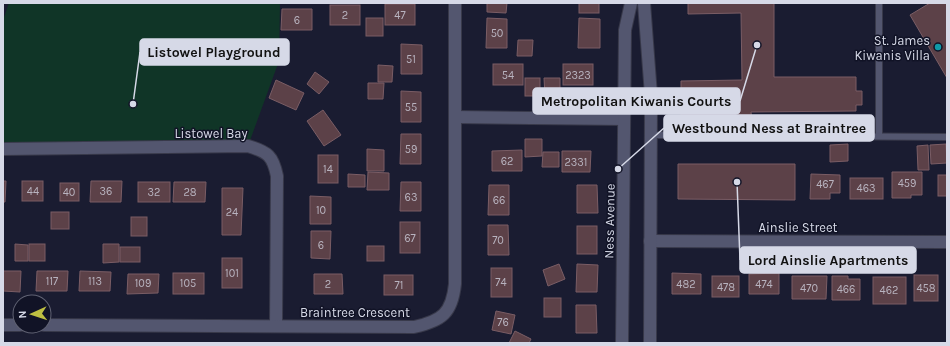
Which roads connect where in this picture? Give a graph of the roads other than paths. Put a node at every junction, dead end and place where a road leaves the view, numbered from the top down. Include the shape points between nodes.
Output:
1 (455, 3) edge
2 (631, 3) edge
3 (644, 3) edge
4 (879, 3) edge
5 (455, 117) junction
6 (624, 119) junction
7 (651, 135) junction
8 (880, 136) junction
9 (947, 137) edge
10 (3, 149) edge
11 (650, 241) junction
12 (947, 242) edge
13 (52, 325) edge
14 (276, 326) junction
15 (622, 343) edge
16 (650, 343) edge

1 - 5 street, Braintree Crescent
2 - 6 street, Ness Avenue via 625,30
3 - 7 street via 651,95
4 - 8 lane
5 - 6 street
5 - 14 street, Braintree Crescent via 455,284 448,311 434,322 414,327
6 - 15 street, Ness Avenue
7 - 8 lane
7 - 11 street
8 - 9 lane
10 - 14 street, Listowel Bay via 248,146 267,154 274,162 277,176
11 - 12 street, Ainslie Street
11 - 16 street
13 - 14 street, Braintree Crescent

